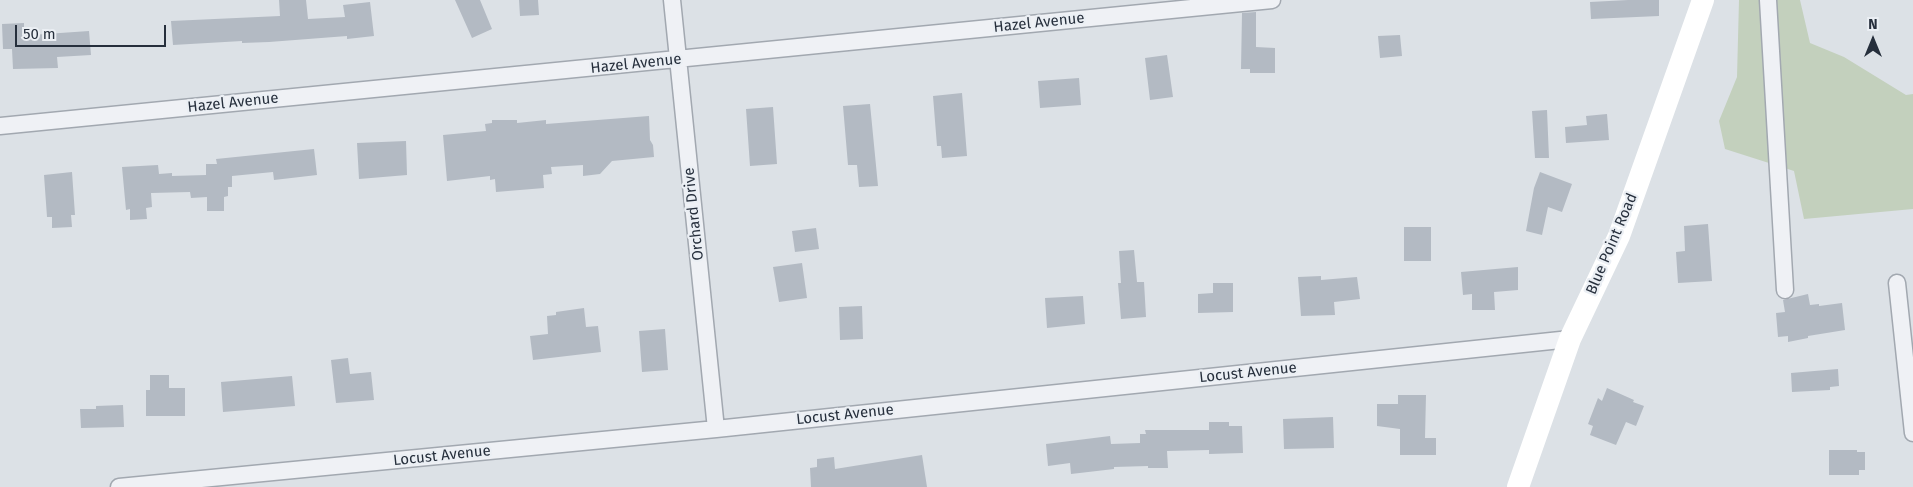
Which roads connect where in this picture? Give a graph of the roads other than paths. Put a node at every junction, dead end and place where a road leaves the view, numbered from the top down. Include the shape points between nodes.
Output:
1 (672, 0) edge
2 (1272, 0) edge
3 (1703, 0) edge
4 (1768, 0) edge
5 (677, 60) junction
6 (0, 126) edge
7 (1897, 283) dead end
8 (1785, 290) dead end
9 (1570, 339) junction
10 (716, 429) junction
11 (1913, 433) edge
12 (119, 487) edge
13 (1518, 487) edge

1 - 5 street, Orchard Drive
2 - 5 street, Hazel Avenue
3 - 9 street, Blue Point Road via 1619,236
4 - 8 street
5 - 6 street, Hazel Avenue
5 - 10 street, Orchard Drive
7 - 11 street
9 - 10 street, Locust Avenue
9 - 13 street, Blue Point Road
10 - 12 street, Locust Avenue

